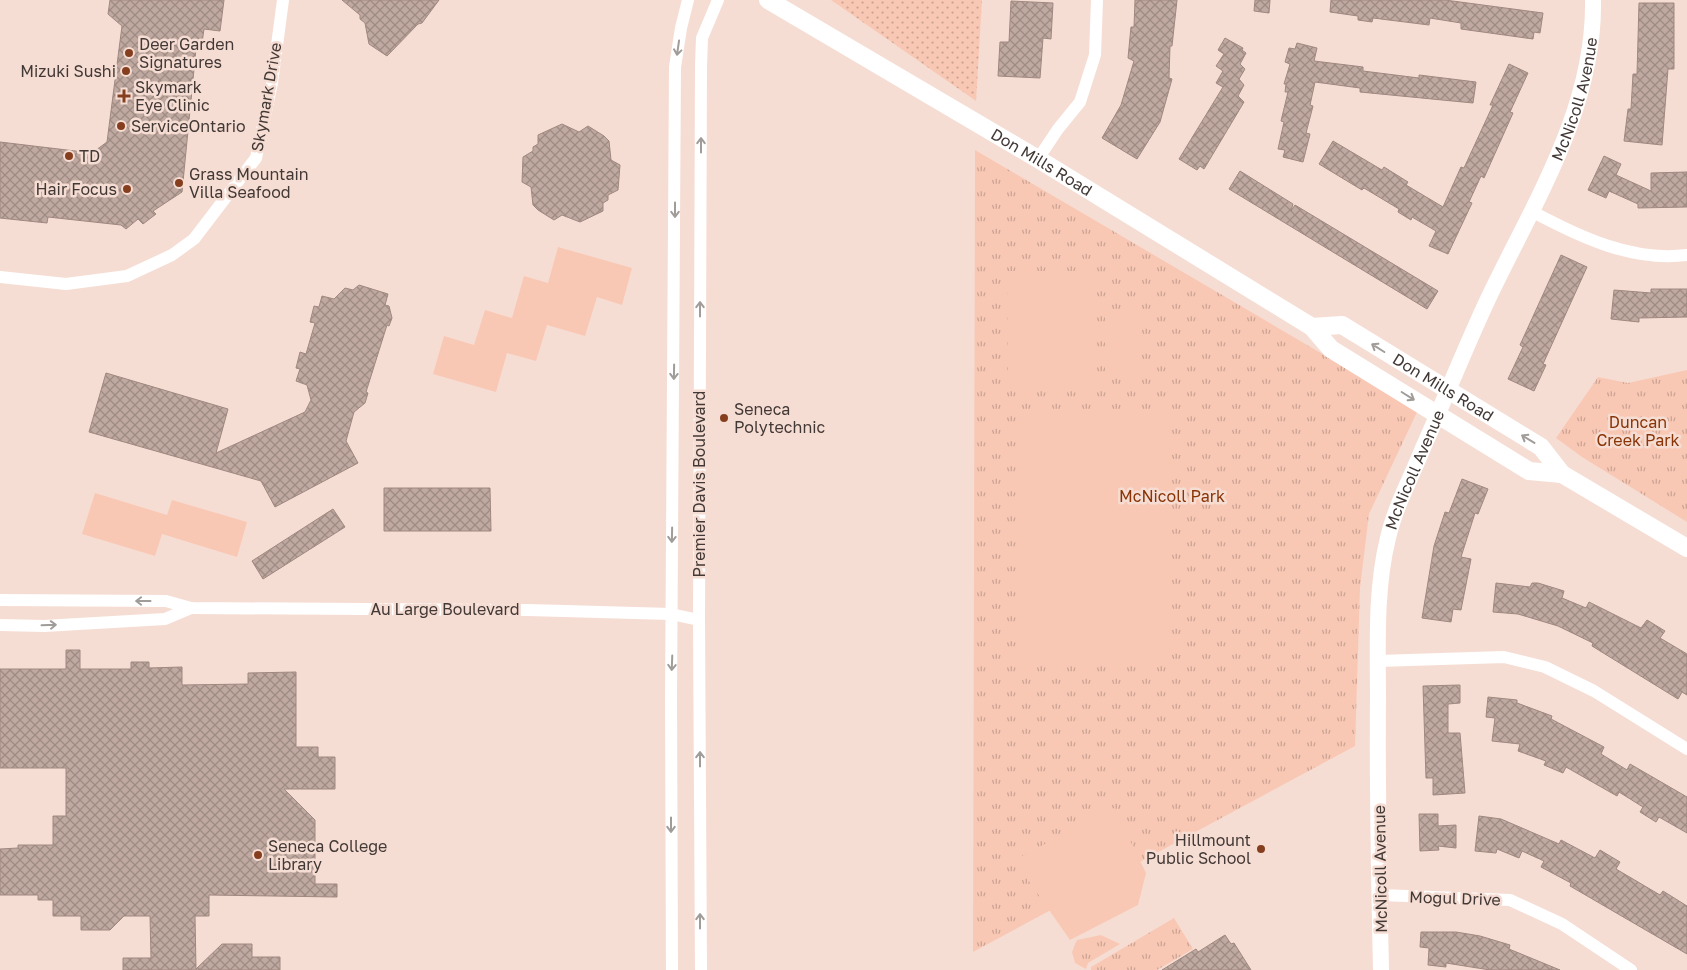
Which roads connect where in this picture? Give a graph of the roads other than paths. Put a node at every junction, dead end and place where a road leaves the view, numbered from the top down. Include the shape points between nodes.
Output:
1 (283, 0) edge
2 (688, 0) edge
3 (718, 0) edge
4 (768, 0) edge
5 (1097, 0) edge
6 (1593, 0) edge
7 (1038, 159) junction
8 (1533, 212) junction
9 (1687, 255) edge
10 (0, 278) edge
11 (1312, 327) junction
12 (1449, 392) junction
13 (1438, 415) junction
14 (1562, 474) junction
15 (1687, 548) edge
16 (0, 600) edge
17 (191, 608) junction
18 (671, 614) junction
19 (699, 620) junction
20 (0, 625) edge
21 (1378, 661) junction
22 (1687, 749) edge
23 (1380, 895) junction
24 (672, 970) edge
25 (701, 970) edge
26 (1381, 970) edge
27 (1631, 970) edge

1 - 10 street, Skymark Drive via 272,83 256,158 194,239 172,255 127,276 66,284
2 -> 18 street, Premier Davis Boulevard via 680,28 675,67
19 -> 3 street, Premier Davis Boulevard via 701,66 702,38
4 - 7 main road, Don Mills Road
5 - 7 street via 1095,55 1080,102
6 - 8 street, McNicoll Avenue via 1588,65 1570,124
7 - 11 main road, Don Mills Road
8 - 9 street via 1612,249 1670,257
8 - 12 street, McNicoll Avenue via 1489,298
12 -> 11 main road, Don Mills Road via 1342,325
11 -> 13 main road, Don Mills Road via 1331,348
12 - 13 street, McNicoll Avenue
14 -> 12 main road, Don Mills Road via 1540,447
13 - 14 main road, Don Mills Road via 1529,471
13 - 21 street, McNicoll Avenue via 1388,538 1382,570
14 - 15 main road, Don Mills Road
17 -> 16 street, Au Large Boulevard via 166,601
17 - 18 street, Au Large Boulevard
20 -> 17 street, Au Large Boulevard via 165,620
18 - 19 street, Au Large Boulevard
18 -> 24 street, Premier Davis Boulevard
25 -> 19 street, Premier Davis Boulevard
21 - 22 street via 1504,657 1545,667 1594,691
21 - 23 street, McNicoll Avenue
23 - 26 street, McNicoll Avenue
23 - 27 street, Mogul Drive via 1510,900 1562,924

